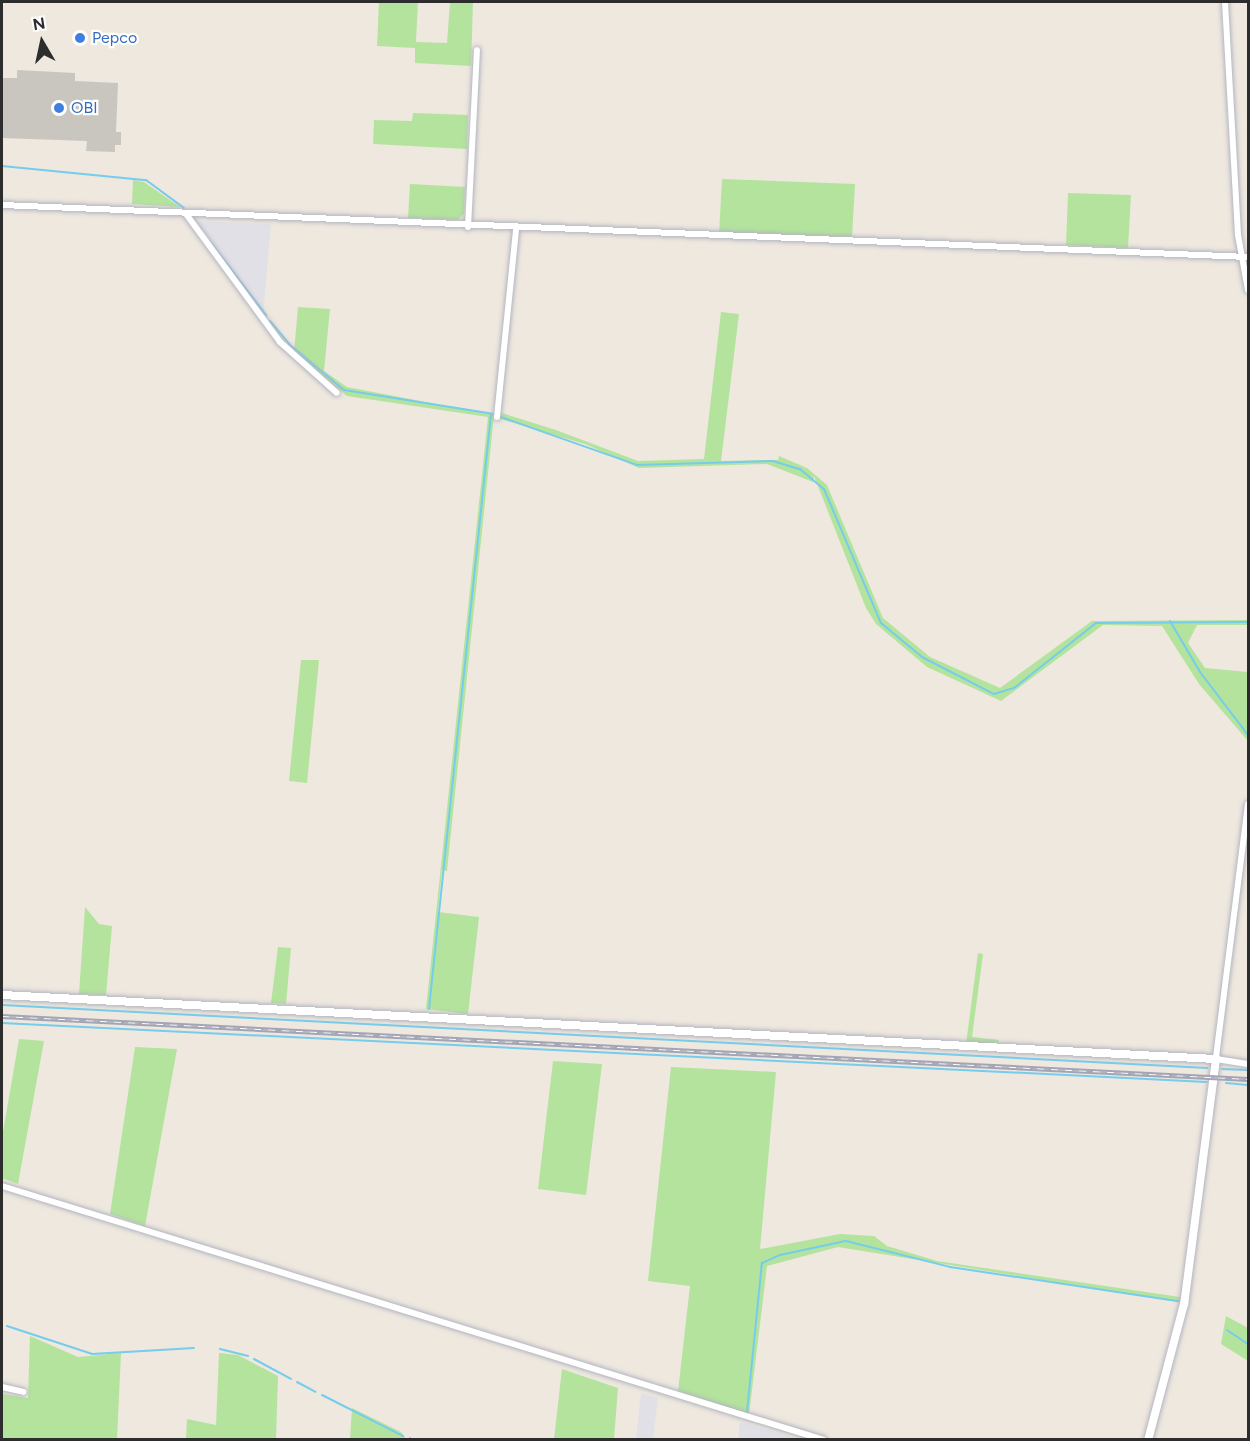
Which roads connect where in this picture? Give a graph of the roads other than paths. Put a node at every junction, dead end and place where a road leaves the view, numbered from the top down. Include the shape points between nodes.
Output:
1 (1225, 2) edge
2 (477, 50) dead end
3 (2, 205) edge
4 (186, 214) junction
5 (468, 227) junction
6 (516, 229) junction
7 (1245, 257) edge
8 (1248, 290) edge
9 (337, 393) dead end
10 (497, 417) dead end
11 (1248, 804) edge
12 (2, 995) edge
13 (1216, 1059) junction
14 (1248, 1064) edge
15 (2, 1186) edge
16 (2, 1388) edge
17 (23, 1392) dead end
18 (824, 1440) edge
19 (1148, 1440) edge

1 - 7 street
2 - 5 street
3 - 4 street
4 - 5 street
4 - 9 street via 280,342
5 - 6 street
6 - 7 street
6 - 10 street
7 - 8 street
11 - 13 street
12 - 13 street
13 - 14 street
13 - 19 street via 1184,1304
15 - 18 street
16 - 17 street

